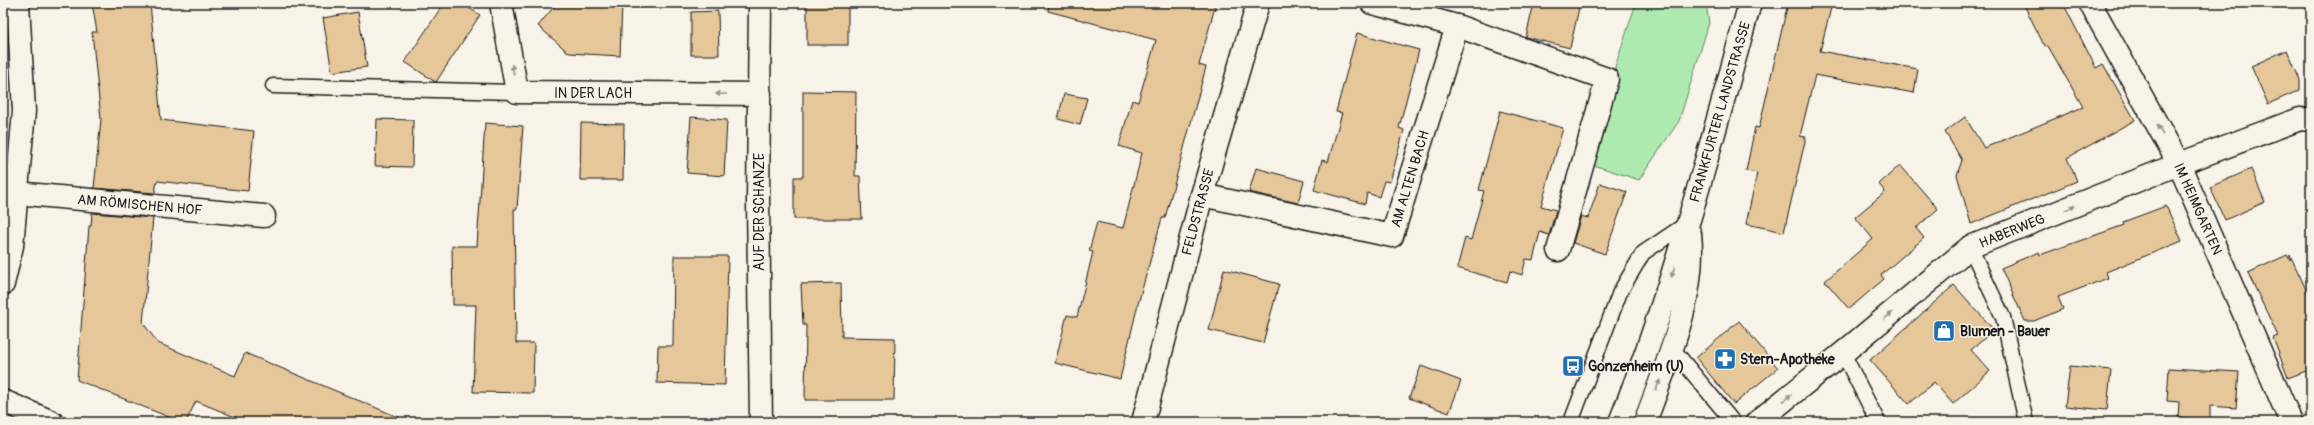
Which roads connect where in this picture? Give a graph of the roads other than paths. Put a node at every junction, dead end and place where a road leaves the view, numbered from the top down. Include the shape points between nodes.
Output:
1 (18, 3) edge
2 (502, 3) edge
3 (760, 3) edge
4 (1258, 3) edge
5 (1372, 3) edge
6 (1750, 3) edge
7 (2090, 3) edge
8 (1457, 26) junction
9 (273, 86) dead end
10 (517, 92) junction
11 (760, 94) junction
12 (2311, 120) edge
13 (2179, 164) junction
14 (16, 193) junction
15 (1202, 195) junction
16 (264, 216) dead end
17 (1689, 221) junction
18 (8, 245) edge
19 (1970, 247) junction
20 (1558, 250) dead end
21 (3, 284) edge
22 (1672, 348) junction
23 (1843, 353) junction
24 (3, 401) edge
25 (52, 422) edge
26 (761, 422) edge
27 (1143, 422) edge
28 (1571, 422) edge
29 (1620, 422) edge
30 (1645, 422) edge
31 (1733, 422) edge
32 (1757, 422) edge
33 (1878, 422) edge
34 (2026, 422) edge
35 (2291, 422) edge

1 - 14 street via 24,111
10 -> 2 street
3 - 11 street, AUF DER SCHANZE
4 - 15 street, FELDSTRASSE
5 - 8 street
6 - 17 street, FRANKFURTER LANDSTRASSE
13 -> 7 street, IM HEIMGARTEN
8 - 15 street, AM ALTEN BACH via 1392,236
8 - 20 street via 1607,79
9 - 10 lane
11 -> 10 street, IN DER LACH
11 - 26 street, AUF DER SCHANZE via 758,207
12 - 13 street, HABERWEG via 2300,119
19 -> 13 street, HABERWEG
13 - 35 street, IM HEIMGARTEN
14 - 16 street, AM RÖMISCHEN HOF
14 - 18 street
15 - 27 street, FELDSTRASSE
17 - 22 street, FRANKFURTER LANDSTRASSE via 1691,276
17 - 28 lane via 1643,254 1627,279
17 -> 29 street, FRANKFURTER LANDSTRASSE via 1654,330
18 - 21 street
23 -> 19 street, HABERWEG
19 - 34 lane via 2003,318
30 -> 22 street, FRANKFURTER LANDSTRASSE
22 - 31 lane
32 -> 23 street, HABERWEG
23 - 33 lane
24 - 25 street

